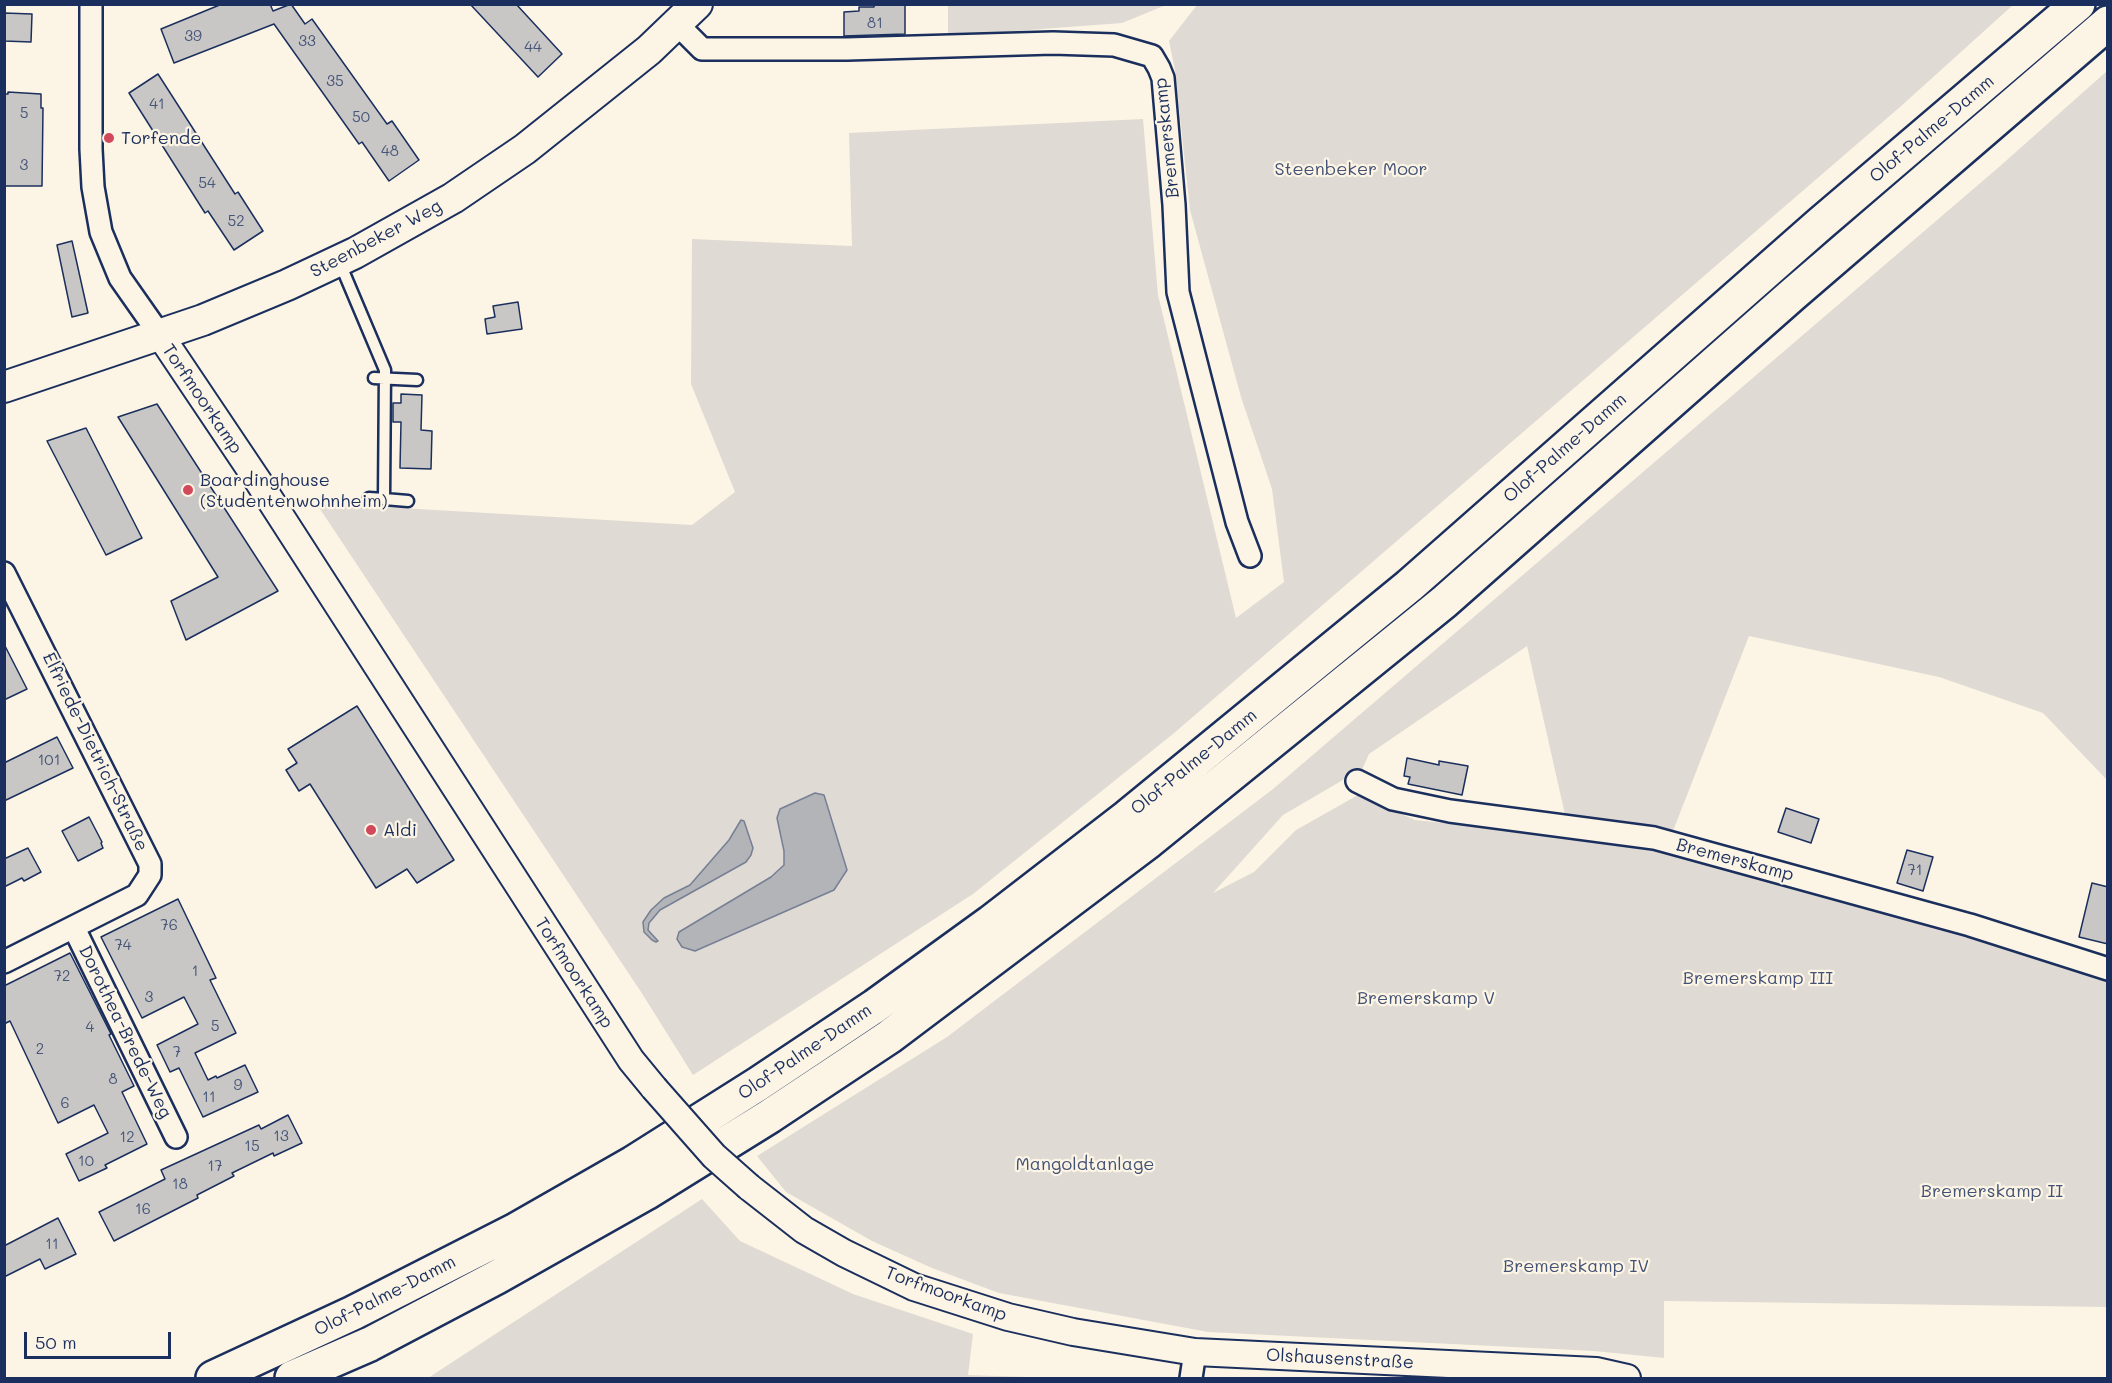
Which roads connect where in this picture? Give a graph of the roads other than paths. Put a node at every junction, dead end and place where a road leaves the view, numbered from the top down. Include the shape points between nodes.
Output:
1 (91, 4) edge
2 (2078, 4) edge
3 (687, 14) edge
4 (2108, 23) edge
5 (339, 261) junction
6 (160, 335) junction
7 (380, 378) junction
8 (417, 380) dead end
9 (4, 387) edge
10 (369, 498) dead end
11 (384, 499) junction
12 (408, 501) dead end
13 (1250, 556) dead end
14 (4, 573) edge
15 (1357, 781) dead end
16 (74, 928) junction
17 (4, 962) edge
18 (2108, 969) edge
19 (176, 1137) dead end
20 (1195, 1352) junction
21 (213, 1378) edge
22 (291, 1378) edge
23 (1191, 1378) edge
24 (1627, 1378) edge

1 - 6 street via 91,149 100,232 120,278
2 - 21 highway, Olof-Palme-Damm via 1811,232 1409,586 991,922 865,1013 633,1163 504,1236
3 - 5 main road, Steenbeker Weg via 649,50 525,149 453,198
3 - 13 street, Bremerskamp via 702,49 1053,43 1114,45 1152,56 1163,78 1178,292 1237,522
4 - 22 highway, Olof-Palme-Damm via 1444,602 1149,841 898,1030 636,1199 370,1344
5 - 6 main road, Steenbeker Weg via 224,312
5 - 7 lane via 385,370
6 - 9 main road, Steenbeker Weg
6 - 20 street, Torfmoorkamp, bridge via 631,1060 714,1156 804,1230 914,1287 1008,1317
7 - 8 lane
7 - 11 lane
10 - 11 lane
11 - 12 lane
14 - 16 street, Elfriede-Dietrich-Straße via 150,864 150,875 137,895
15 - 18 street, Bremerskamp via 1393,799 1450,811 1653,838 1970,925
16 - 17 street, Elfriede-Dietrich-Straße
16 - 19 street, Dorothea-Brede-Weg
20 - 23 street
20 - 24 street, Olshausenstraße via 1596,1371

